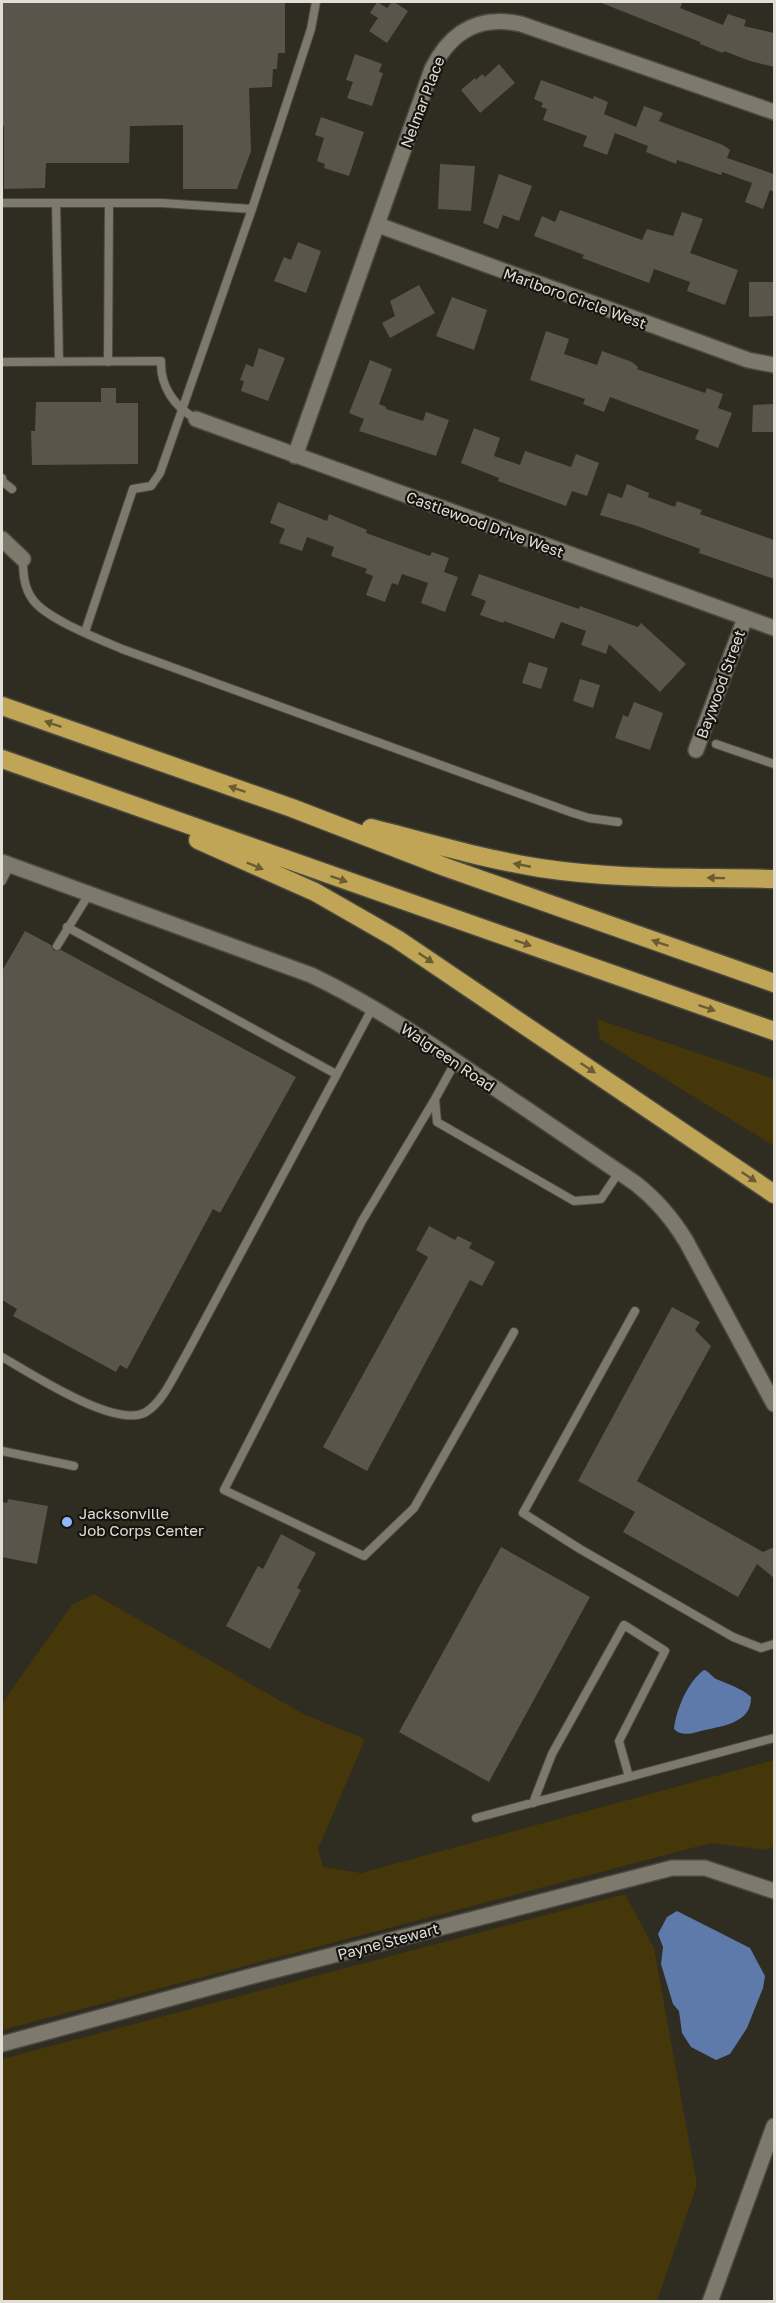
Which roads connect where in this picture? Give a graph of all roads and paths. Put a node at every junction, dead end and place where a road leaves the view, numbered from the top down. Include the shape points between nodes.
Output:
1 (316, 2) edge
2 (774, 112) edge
3 (2, 203) edge
4 (56, 203) junction
5 (109, 203) junction
6 (252, 209) junction
7 (378, 225) junction
8 (2, 362) edge
9 (58, 362) junction
10 (108, 362) junction
11 (774, 365) edge
12 (182, 411) junction
13 (196, 419) joint
14 (295, 456) junction
15 (2, 478) edge
16 (12, 489) dead end
17 (2, 539) edge
18 (23, 560) joint
19 (745, 618) junction
20 (774, 628) edge
21 (85, 632) junction
22 (2, 706) edge
23 (716, 744) dead end
24 (696, 750) dead end
25 (2, 759) edge
26 (774, 764) edge
27 (87, 790) junction
28 (292, 808) junction
29 (618, 822) dead end
30 (6, 864) edge
31 (774, 879) edge
32 (2, 881) edge
33 (89, 894) junction
34 (67, 927) junction
35 (57, 946) dead end
36 (774, 983) edge
37 (373, 1007) junction
38 (774, 1031) edge
39 (456, 1061) junction
40 (336, 1074) junction
41 (435, 1099) junction
42 (619, 1172) junction
43 (774, 1194) edge
44 (635, 1311) dead end
45 (514, 1332) dead end
46 (2, 1357) edge
47 (774, 1404) edge
48 (2, 1451) edge
49 (74, 1466) dead end
50 (774, 1644) edge
51 (774, 1738) edge
52 (628, 1777) junction
53 (533, 1803) junction
54 (476, 1818) dead end
55 (774, 1891) edge
56 (2, 2044) edge
57 (774, 2126) edge
58 (710, 2301) edge

1 - 6 lane via 311,30
2 - 7 street, Nelmar Place via 521,24 499,21 473,26 451,40 432,69
3 - 4 lane
4 - 5 lane
4 - 9 lane
5 - 6 lane
5 - 10 lane
6 - 12 lane
7 - 11 street, Marlboro Circle West via 748,360
7 - 14 street, Nelmar Place
8 - 9 lane
9 - 10 lane
10 - 12 lane via 161,361 160,372 170,396
12 - 13 lane
12 - 21 lane via 160,472 151,486 133,489
13 - 14 street, Castlewood Drive West
14 - 19 street, Castlewood Drive West
15 - 16 lane
17 - 18 street
18 - 21 lane via 23,575 33,600
19 - 20 street, Castlewood Drive West
19 - 24 street, Baywood Street
21 - 29 lane via 165,667 570,812
28 -> 22 highway
23 - 26 lane
25 - 27 highway
27 -> 38 highway
27 -> 43 highway via 315,892 380,929
31 -> 28 highway via 614,876 540,868
36 -> 28 highway via 445,867
30 - 32 lane
30 - 33 street, Walgreen Road
33 - 34 lane
33 - 37 street, Walgreen Road via 311,975
34 - 35 lane
34 - 40 lane
37 - 39 street, Walgreen Road
37 - 40 lane
39 - 41 lane
39 - 42 street, Walgreen Road
40 - 46 lane via 156,1405 130,1416 87,1404
41 - 42 lane via 437,1122 574,1201 601,1199
41 - 45 lane via 362,1221 224,1490 364,1556 414,1508
42 - 47 street, Walgreen Road via 656,1200 672,1218
44 - 50 lane via 523,1514 733,1637 761,1648
48 - 49 lane
51 - 52 lane
52 - 53 lane
52 - 53 lane via 620,1741 665,1650 624,1625 552,1754
53 - 54 lane
55 - 56 street, Payne Stewart via 705,1868 672,1868
57 - 58 street

